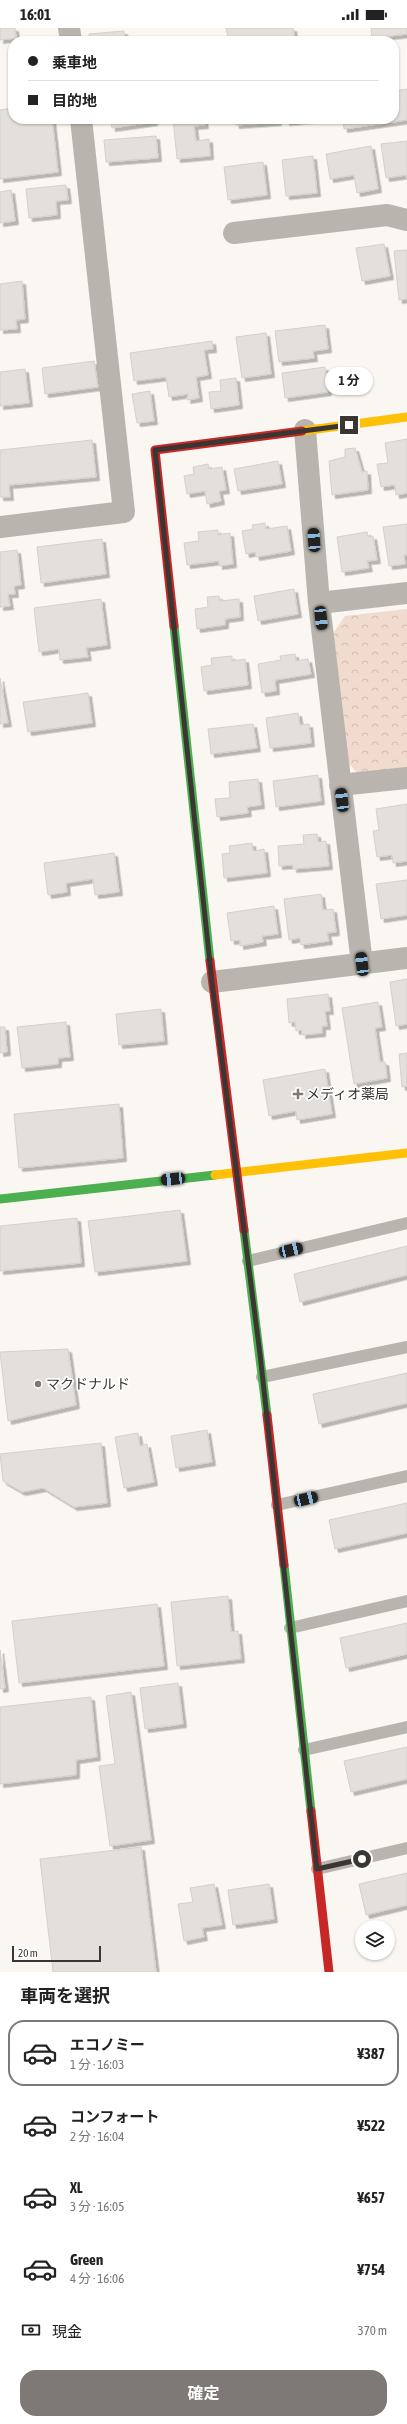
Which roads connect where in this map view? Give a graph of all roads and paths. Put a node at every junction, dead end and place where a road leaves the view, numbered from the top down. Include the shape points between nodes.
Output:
1 (82, 124) edge
2 (407, 220) edge
3 (234, 233) dead end
4 (407, 417) edge
5 (305, 430) junction
6 (0, 527) edge
7 (407, 593) edge
8 (319, 603) junction
9 (407, 778) edge
10 (340, 785) junction
11 (407, 958) edge
12 (362, 964) junction
13 (212, 982) junction
14 (407, 1153) edge
15 (236, 1172) junction
16 (0, 1199) edge
17 (407, 1223) edge
18 (248, 1260) junction
19 (407, 1347) edge
20 (262, 1377) junction
21 (407, 1476) edge
22 (277, 1505) junction
23 (407, 1601) edge
24 (290, 1628) junction
25 (407, 1727) edge
26 (304, 1750) junction
27 (407, 1848) edge
28 (317, 1869) junction
29 (329, 1972) edge

1 - 6 street via 124,512
2 - 3 street via 387,215
4 - 5 street
5 - 8 street
5 - 13 street via 155,450
7 - 8 street
8 - 10 street
9 - 10 street
10 - 12 street
11 - 12 street
12 - 13 street
13 - 15 street
14 - 15 street
15 - 16 street
15 - 18 street
17 - 18 lane
18 - 20 street
19 - 20 lane
20 - 22 street
21 - 22 lane
22 - 24 street
23 - 24 lane
24 - 26 street
25 - 26 lane
26 - 28 street
27 - 28 lane
28 - 29 street

